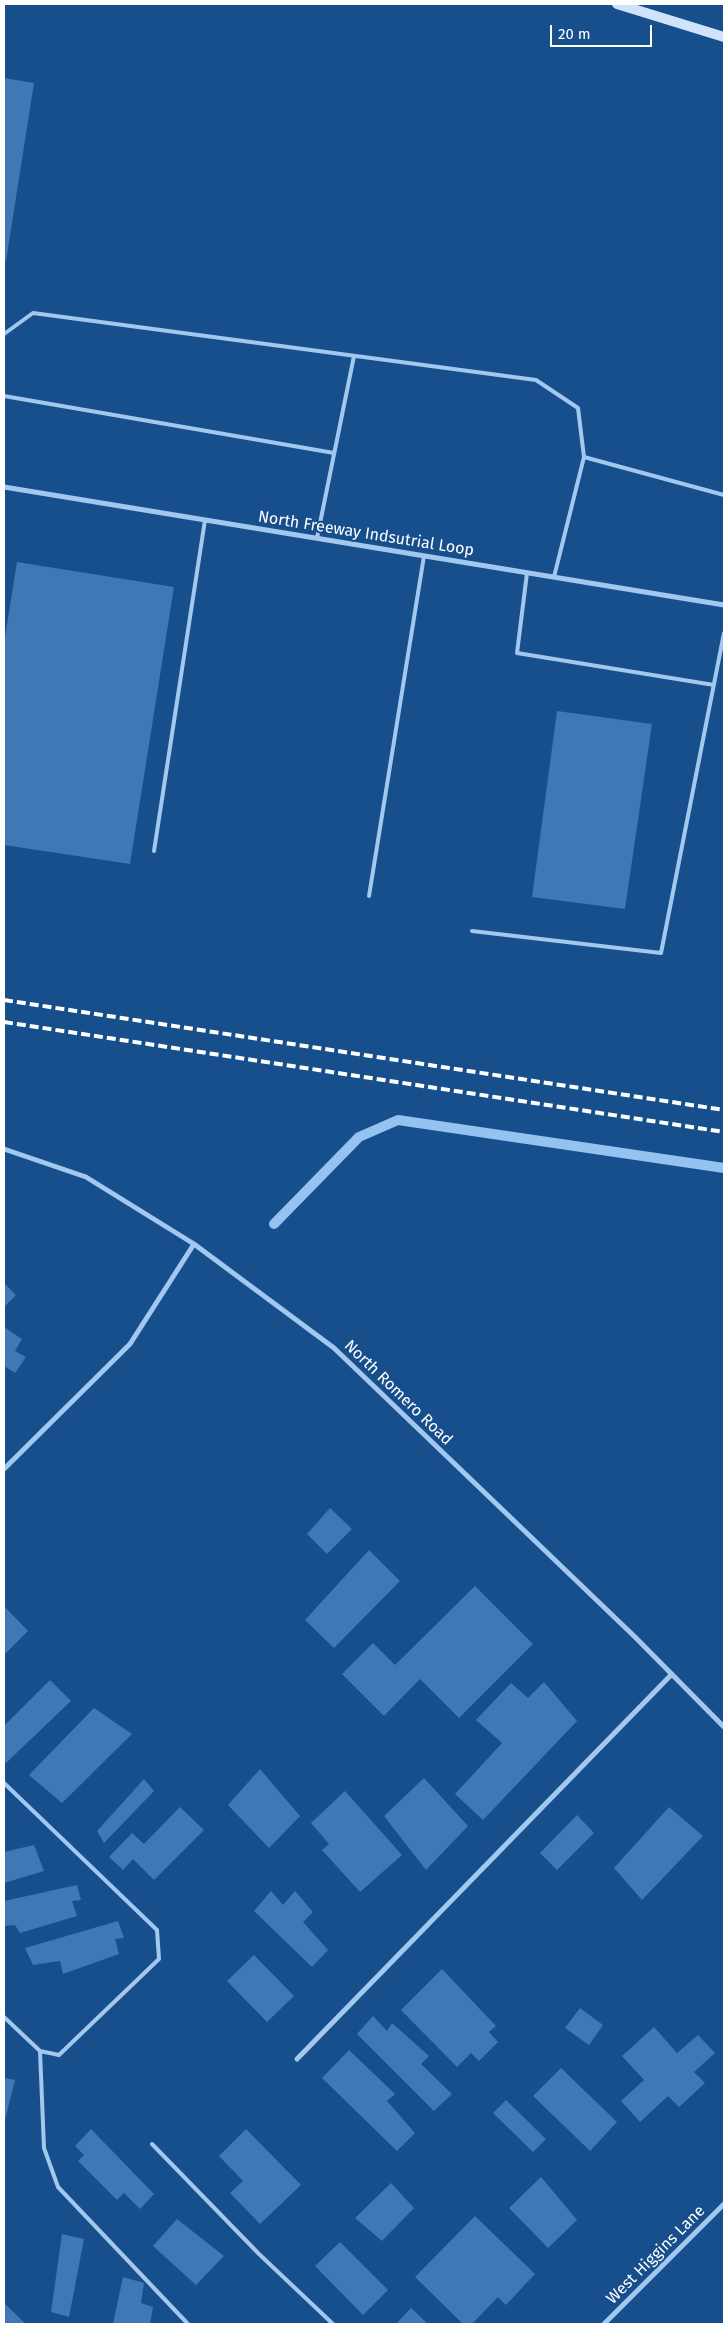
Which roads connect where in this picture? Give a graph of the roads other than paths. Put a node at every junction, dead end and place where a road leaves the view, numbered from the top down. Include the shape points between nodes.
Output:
1 (617, 4) edge
2 (724, 37) edge
3 (4, 334) edge
4 (354, 356) junction
5 (4, 396) edge
6 (334, 453) junction
7 (584, 457) junction
8 (4, 487) edge
9 (724, 495) edge
10 (205, 520) junction
11 (317, 538) junction
12 (424, 556) junction
13 (527, 572) junction
14 (554, 577) junction
15 (724, 605) edge
16 (724, 634) edge
17 (714, 685) junction
18 (154, 851) dead end
19 (370, 896) dead end
20 (472, 931) dead end
21 (4, 1149) edge
22 (194, 1244) junction
23 (4, 1469) edge
24 (672, 1674) junction
25 (724, 1727) edge
26 (4, 1783) edge
27 (4, 2017) edge
28 (40, 2051) junction
29 (297, 2058) dead end
30 (152, 2144) dead end
31 (724, 2204) edge
32 (188, 2324) edge
33 (333, 2324) edge
34 (604, 2324) edge

1 - 2 main road
3 - 4 lane via 33,313
4 - 6 lane
4 - 7 lane via 536,380 578,408
5 - 6 lane
6 - 11 lane
7 - 9 lane
7 - 14 lane
8 - 10 street, North Freeway Indsutrial Loop
10 - 11 street, North Freeway Indsutrial Loop
10 - 18 lane
11 - 12 street, North Freeway Indsutrial Loop
12 - 13 street, North Freeway Indsutrial Loop
12 - 19 lane
13 - 14 street, North Freeway Indsutrial Loop
13 - 17 lane via 517,653
14 - 15 street, North Freeway Indsutrial Loop
16 - 17 lane
17 - 20 lane via 662,953
21 - 22 street, North Romero Road via 86,1177
22 - 23 street via 130,1344
22 - 24 street, North Romero Road via 334,1348
24 - 25 street, North Romero Road
24 - 29 street
26 - 28 lane via 157,1930 159,1959 59,2055
27 - 28 lane
28 - 32 lane via 44,2148 58,2187
30 - 33 lane via 258,2254
31 - 34 street, West Higgins Lane

